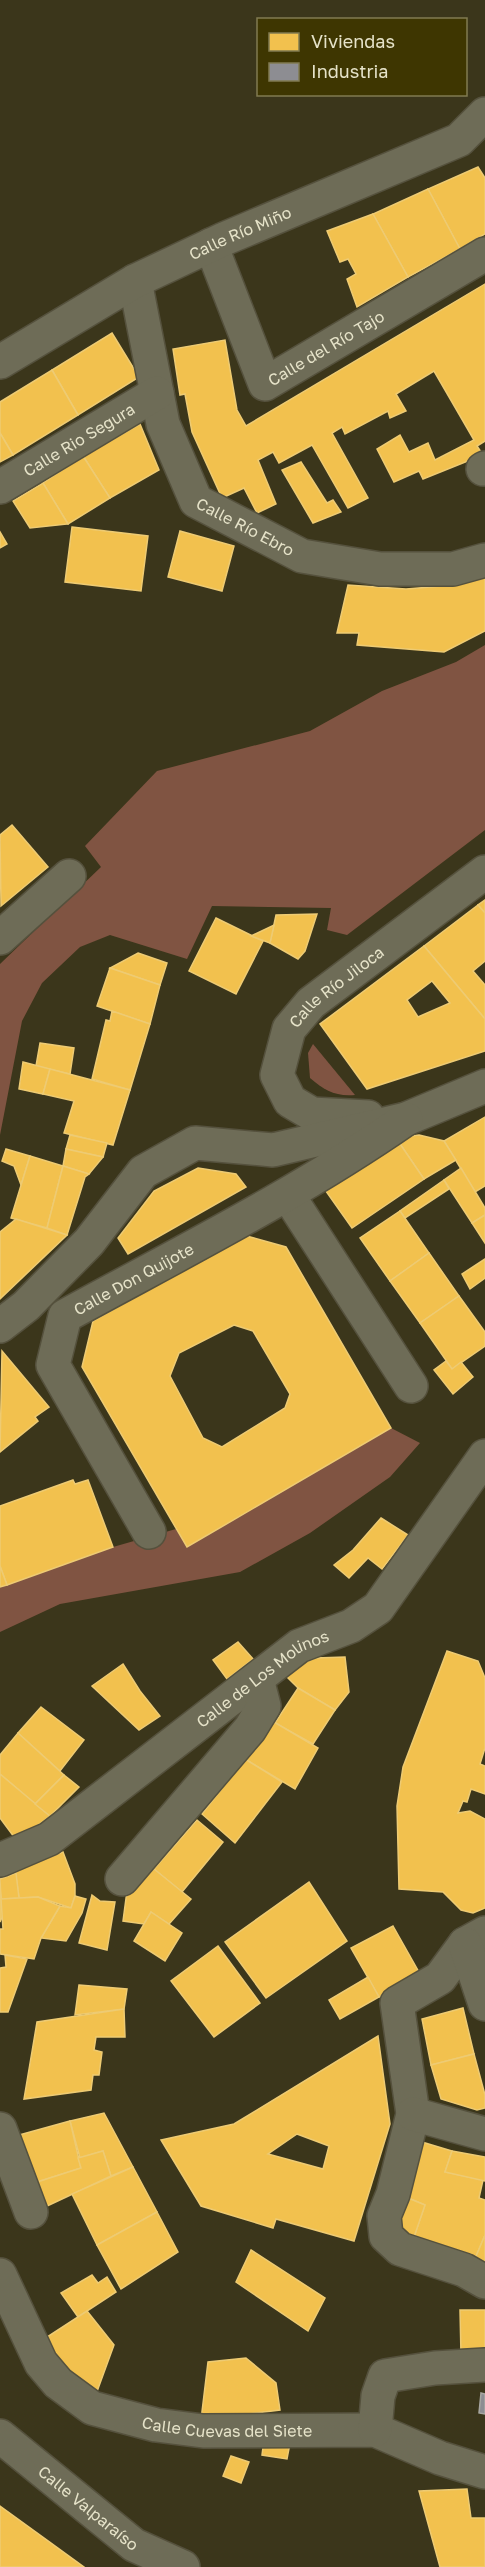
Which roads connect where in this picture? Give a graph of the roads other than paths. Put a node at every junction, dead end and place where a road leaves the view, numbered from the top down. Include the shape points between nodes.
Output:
1 (485, 114) edge
2 (211, 245) junction
3 (485, 254) edge
4 (135, 281) junction
5 (0, 362) edge
6 (157, 393) junction
7 (0, 487) edge
8 (485, 560) edge
9 (485, 872) edge
10 (69, 876) dead end
11 (0, 938) edge
12 (485, 1086) edge
13 (405, 1119) junction
14 (288, 1195) junction
15 (0, 1326) edge
16 (411, 1386) dead end
17 (485, 1456) edge
18 (149, 1532) dead end
19 (257, 1679) junction
20 (0, 1860) edge
21 (122, 1879) dead end
22 (475, 1939) edge
23 (485, 2004) edge
24 (413, 2114) junction
25 (0, 2129) edge
26 (485, 2134) edge
27 (31, 2212) dead end
28 (0, 2275) edge
29 (485, 2282) edge
30 (485, 2365) edge
31 (375, 2430) junction
32 (0, 2436) edge
33 (485, 2472) edge
34 (183, 2567) edge

1 - 2 street, Calle Río Miño via 459,140
2 - 3 street, Calle del Río Tajo via 266,384
2 - 4 street, Calle Río Miño
4 - 5 street, Calle Río Miño
4 - 6 street, Calle Río Ebro
6 - 7 street, Calle Rio Segura
6 - 8 street, Calle Río Ebro via 163,424 196,501 302,556 380,569 453,569
9 - 13 street, Calle Río Jiloca via 311,1003 289,1029 277,1075 290,1101 312,1114
10 - 11 street
12 - 13 street, Calle Don Quijote
13 - 14 street, Calle Don Quijote
13 - 15 street, Calle Don Quijote via 273,1150 195,1143 143,1172 89,1242 26,1306
14 - 16 street
14 - 18 street, Calle Don Quijote via 65,1316 53,1365
17 - 19 street, Calle de Los Molinos via 378,1608 351,1626 300,1646
19 - 20 street, Calle de Los Molinos via 49,1839
19 - 21 street via 264,1706 250,1728
22 - 23 street
22 - 24 street via 441,1978 397,2002
24 - 26 street
24 - 29 street via 384,2216 386,2236 400,2249 464,2270
25 - 27 street
28 - 31 street, Calle Cuevas del Siete via 40,2363 58,2383 92,2408 156,2425 203,2431
30 - 31 street via 385,2376 378,2396
31 - 33 street
32 - 34 street, Calle Valparaíso via 134,2545

